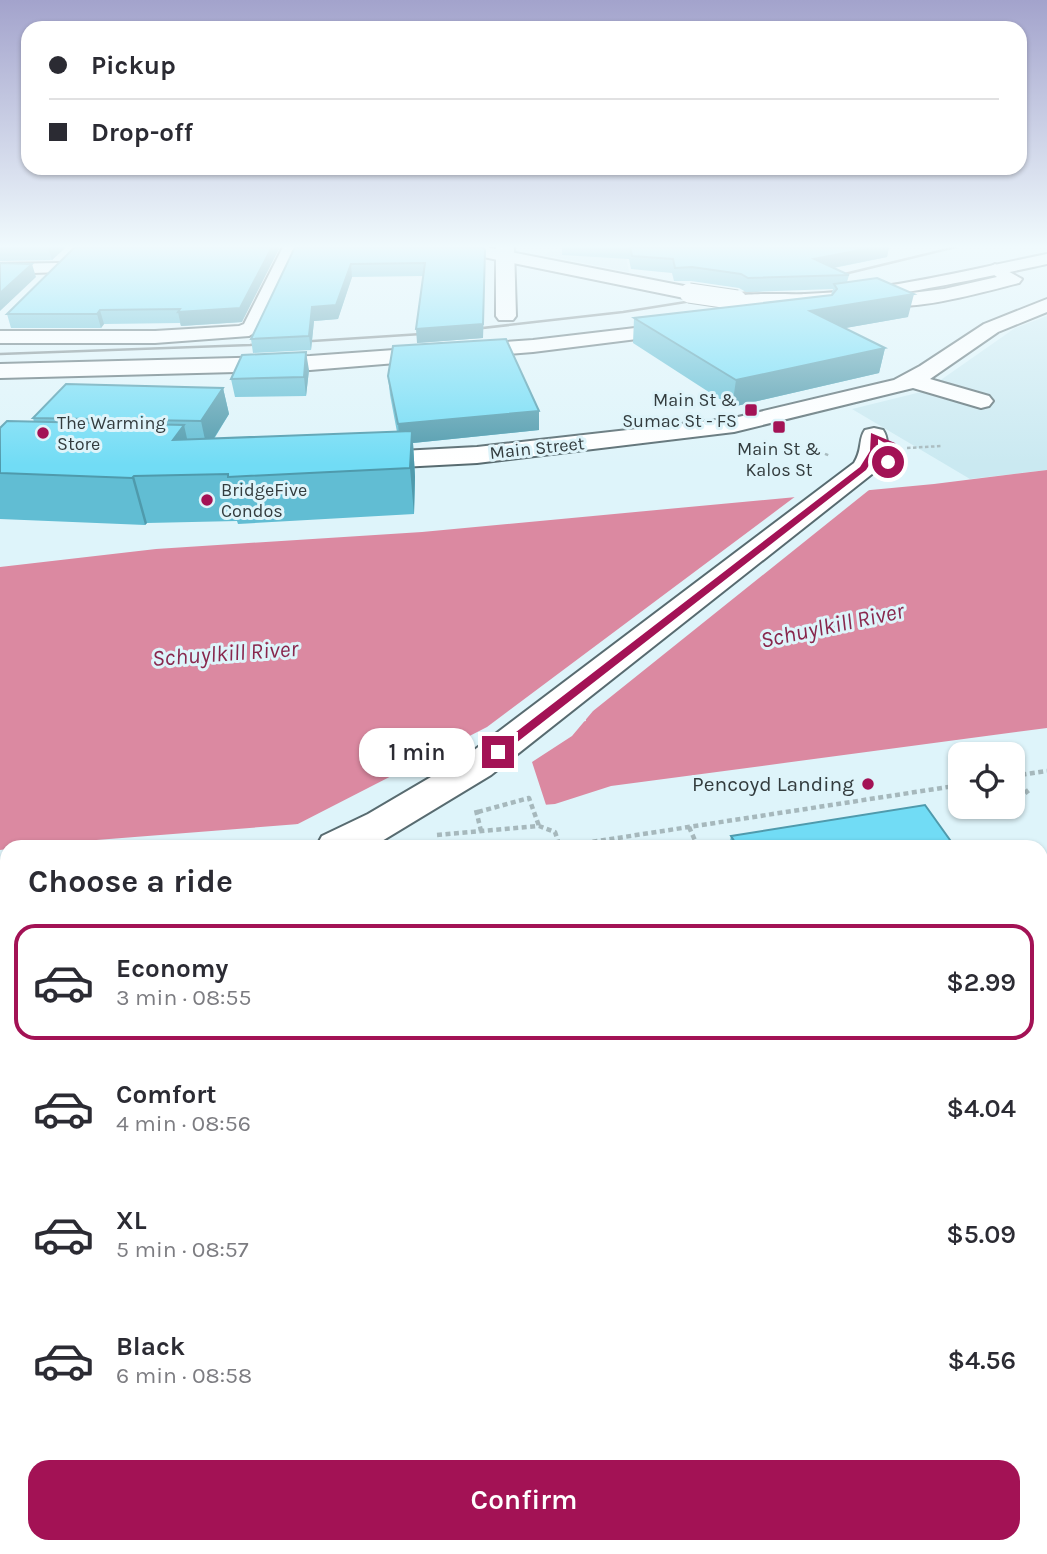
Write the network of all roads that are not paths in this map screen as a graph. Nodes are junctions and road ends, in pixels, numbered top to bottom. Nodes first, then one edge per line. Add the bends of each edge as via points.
1 (256, 320) edge
2 (760, 320) edge
3 (1012, 320) edge
4 (748, 321) edge
5 (707, 325) edge
6 (0, 337) edge
7 (0, 372) edge
8 (912, 380) junction
9 (981, 401) dead end
10 (824, 405) junction
11 (342, 461) edge
12 (351, 840) edge

1 - 6 street via 252,328 230,334
2 - 4 street
3 - 8 street, Main Street
5 - 7 street via 372,359
8 - 9 street
8 - 10 street, Main Street
10 - 11 street, Main Street via 695,431 477,455
10 - 12 street via 891,443 893,456 855,475 478,766

